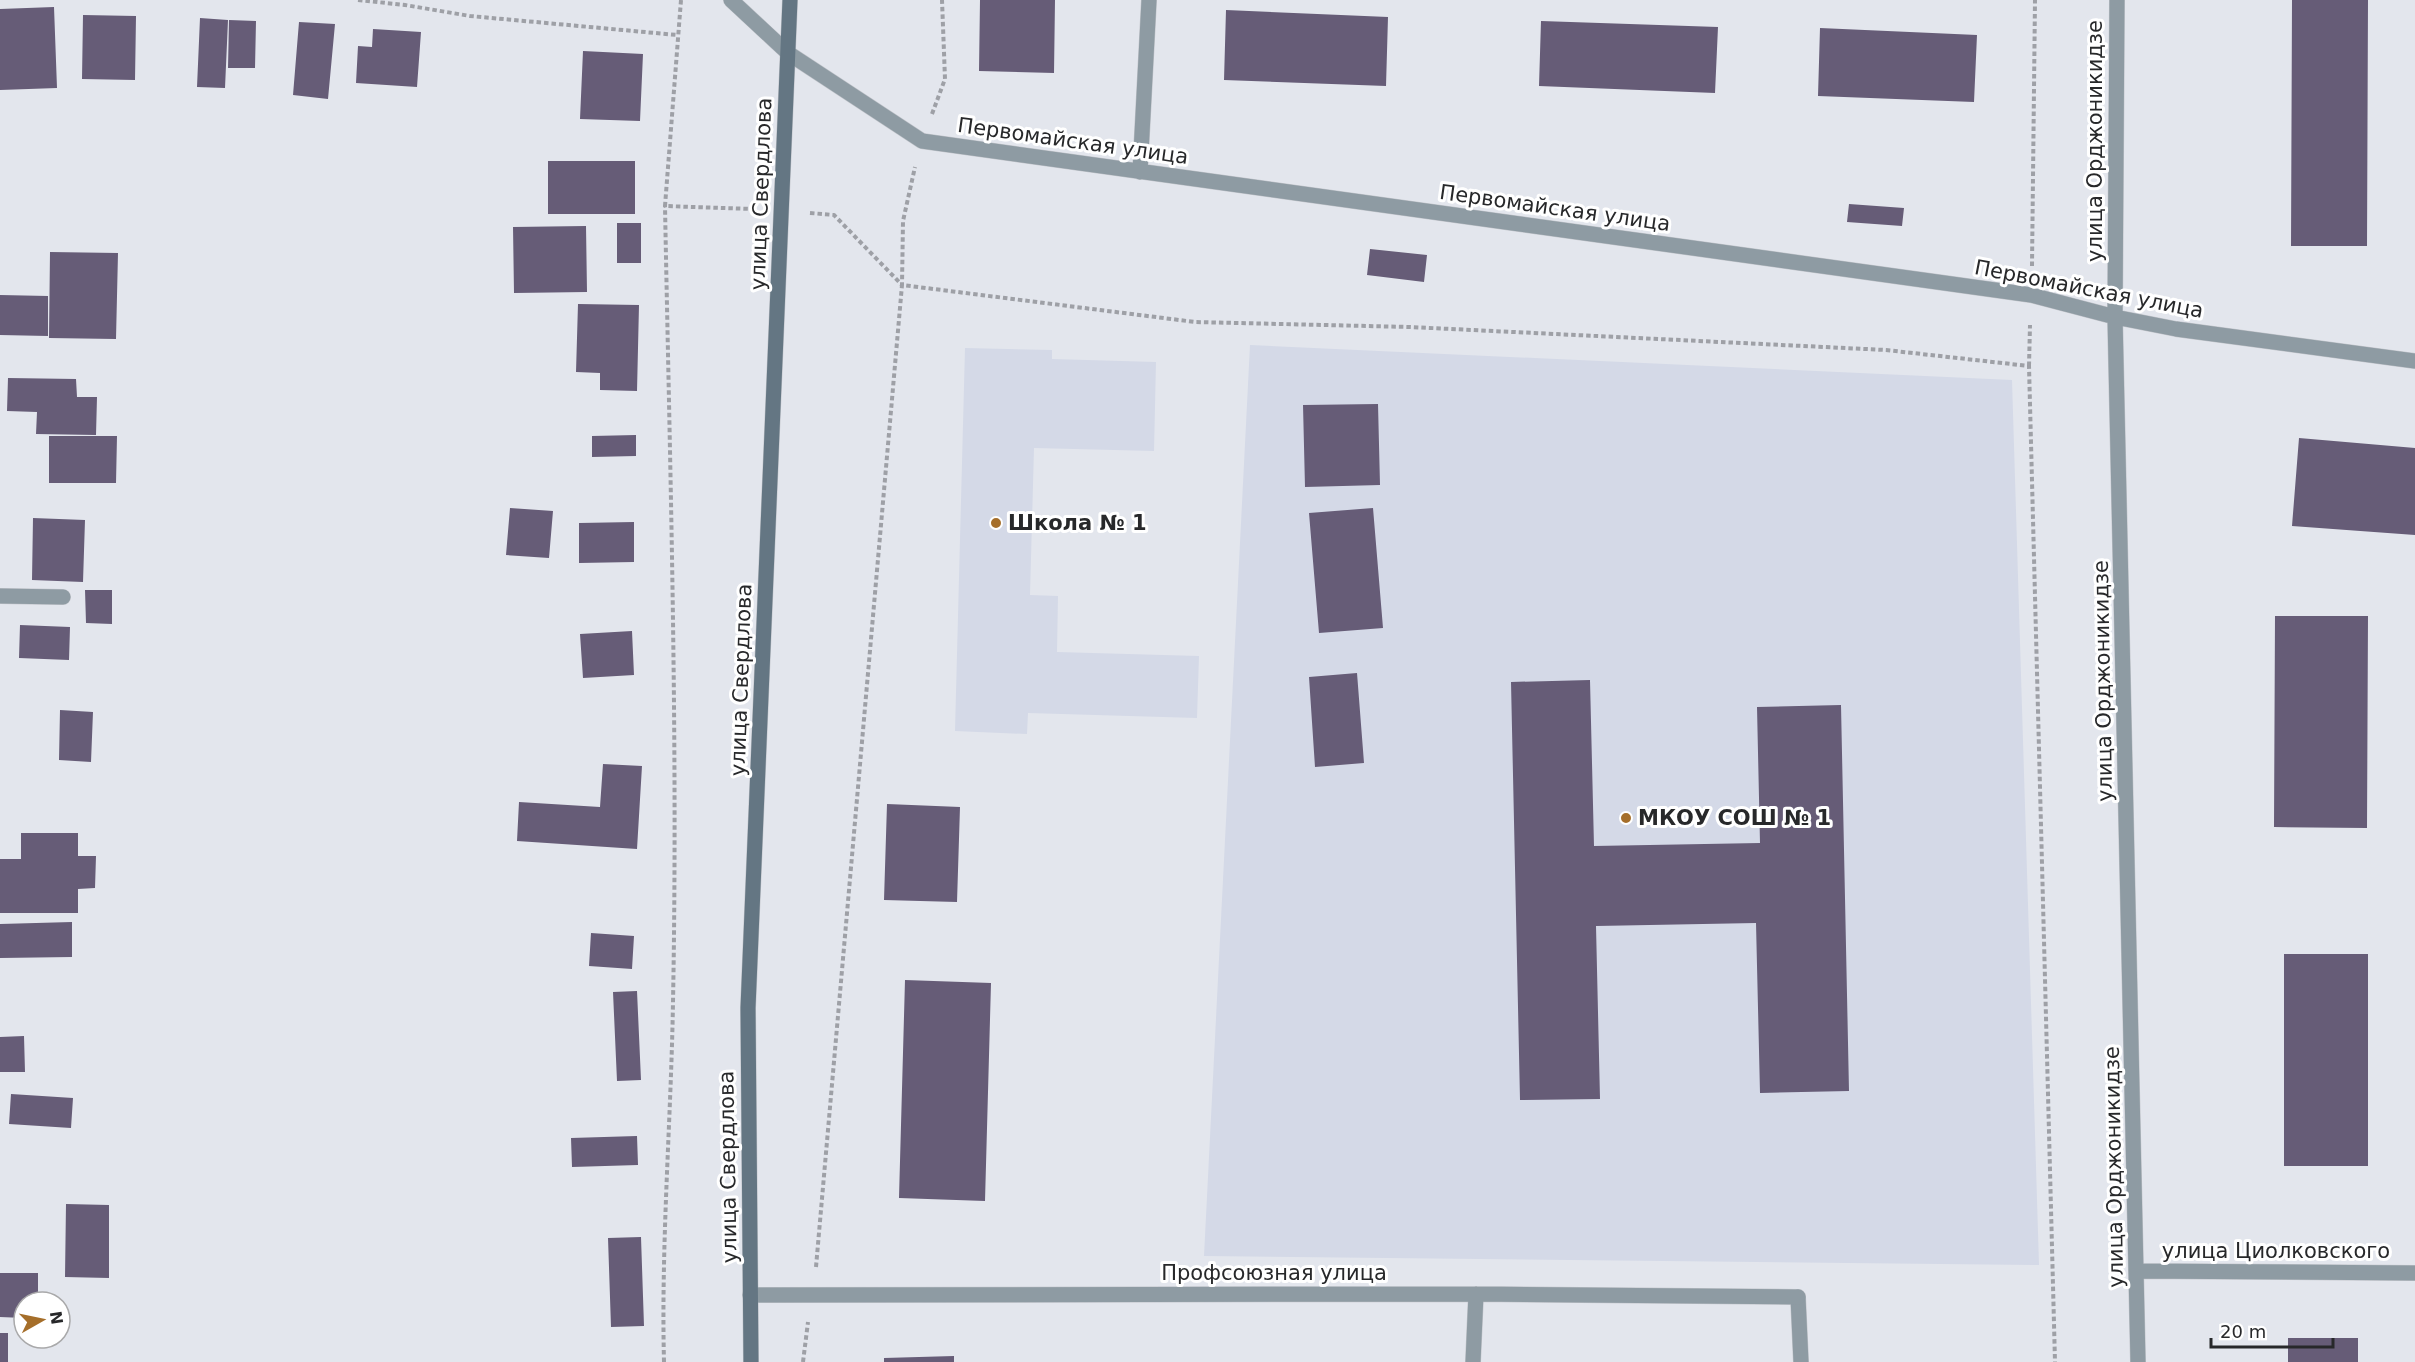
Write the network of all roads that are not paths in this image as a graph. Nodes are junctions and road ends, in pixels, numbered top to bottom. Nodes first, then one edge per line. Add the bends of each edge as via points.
1 (731, 0) edge
2 (790, 0) edge
3 (1149, 0) edge
4 (2117, 0) edge
5 (788, 53) junction
6 (1140, 172) junction
7 (2115, 317) junction
8 (2415, 361) edge
9 (0, 596) edge
10 (63, 597) dead end
11 (2137, 1271) junction
12 (2415, 1273) edge
13 (1476, 1294) junction
14 (750, 1295) junction
15 (751, 1362) edge
16 (1473, 1362) edge
17 (1801, 1362) edge
18 (2138, 1362) edge

1 - 5 street, Первомайская улица
2 - 5 street, улица Свердлова
3 - 6 street
4 - 7 street, улица Орджоникидзе
5 - 6 street, Первомайская улица via 922,141
5 - 14 street, улица Свердлова via 748,1008
6 - 7 street, Первомайская улица via 2031,295
7 - 8 street, Первомайская улица via 2176,329
7 - 11 street, улица Орджоникидзе
9 - 10 street
11 - 12 street, улица Циолковского
11 - 18 street, улица Орджоникидзе
13 - 14 street, Профсоюзная улица
13 - 16 street
13 - 17 street, Профсоюзная улица via 1798,1297
14 - 15 street, улица Свердлова

